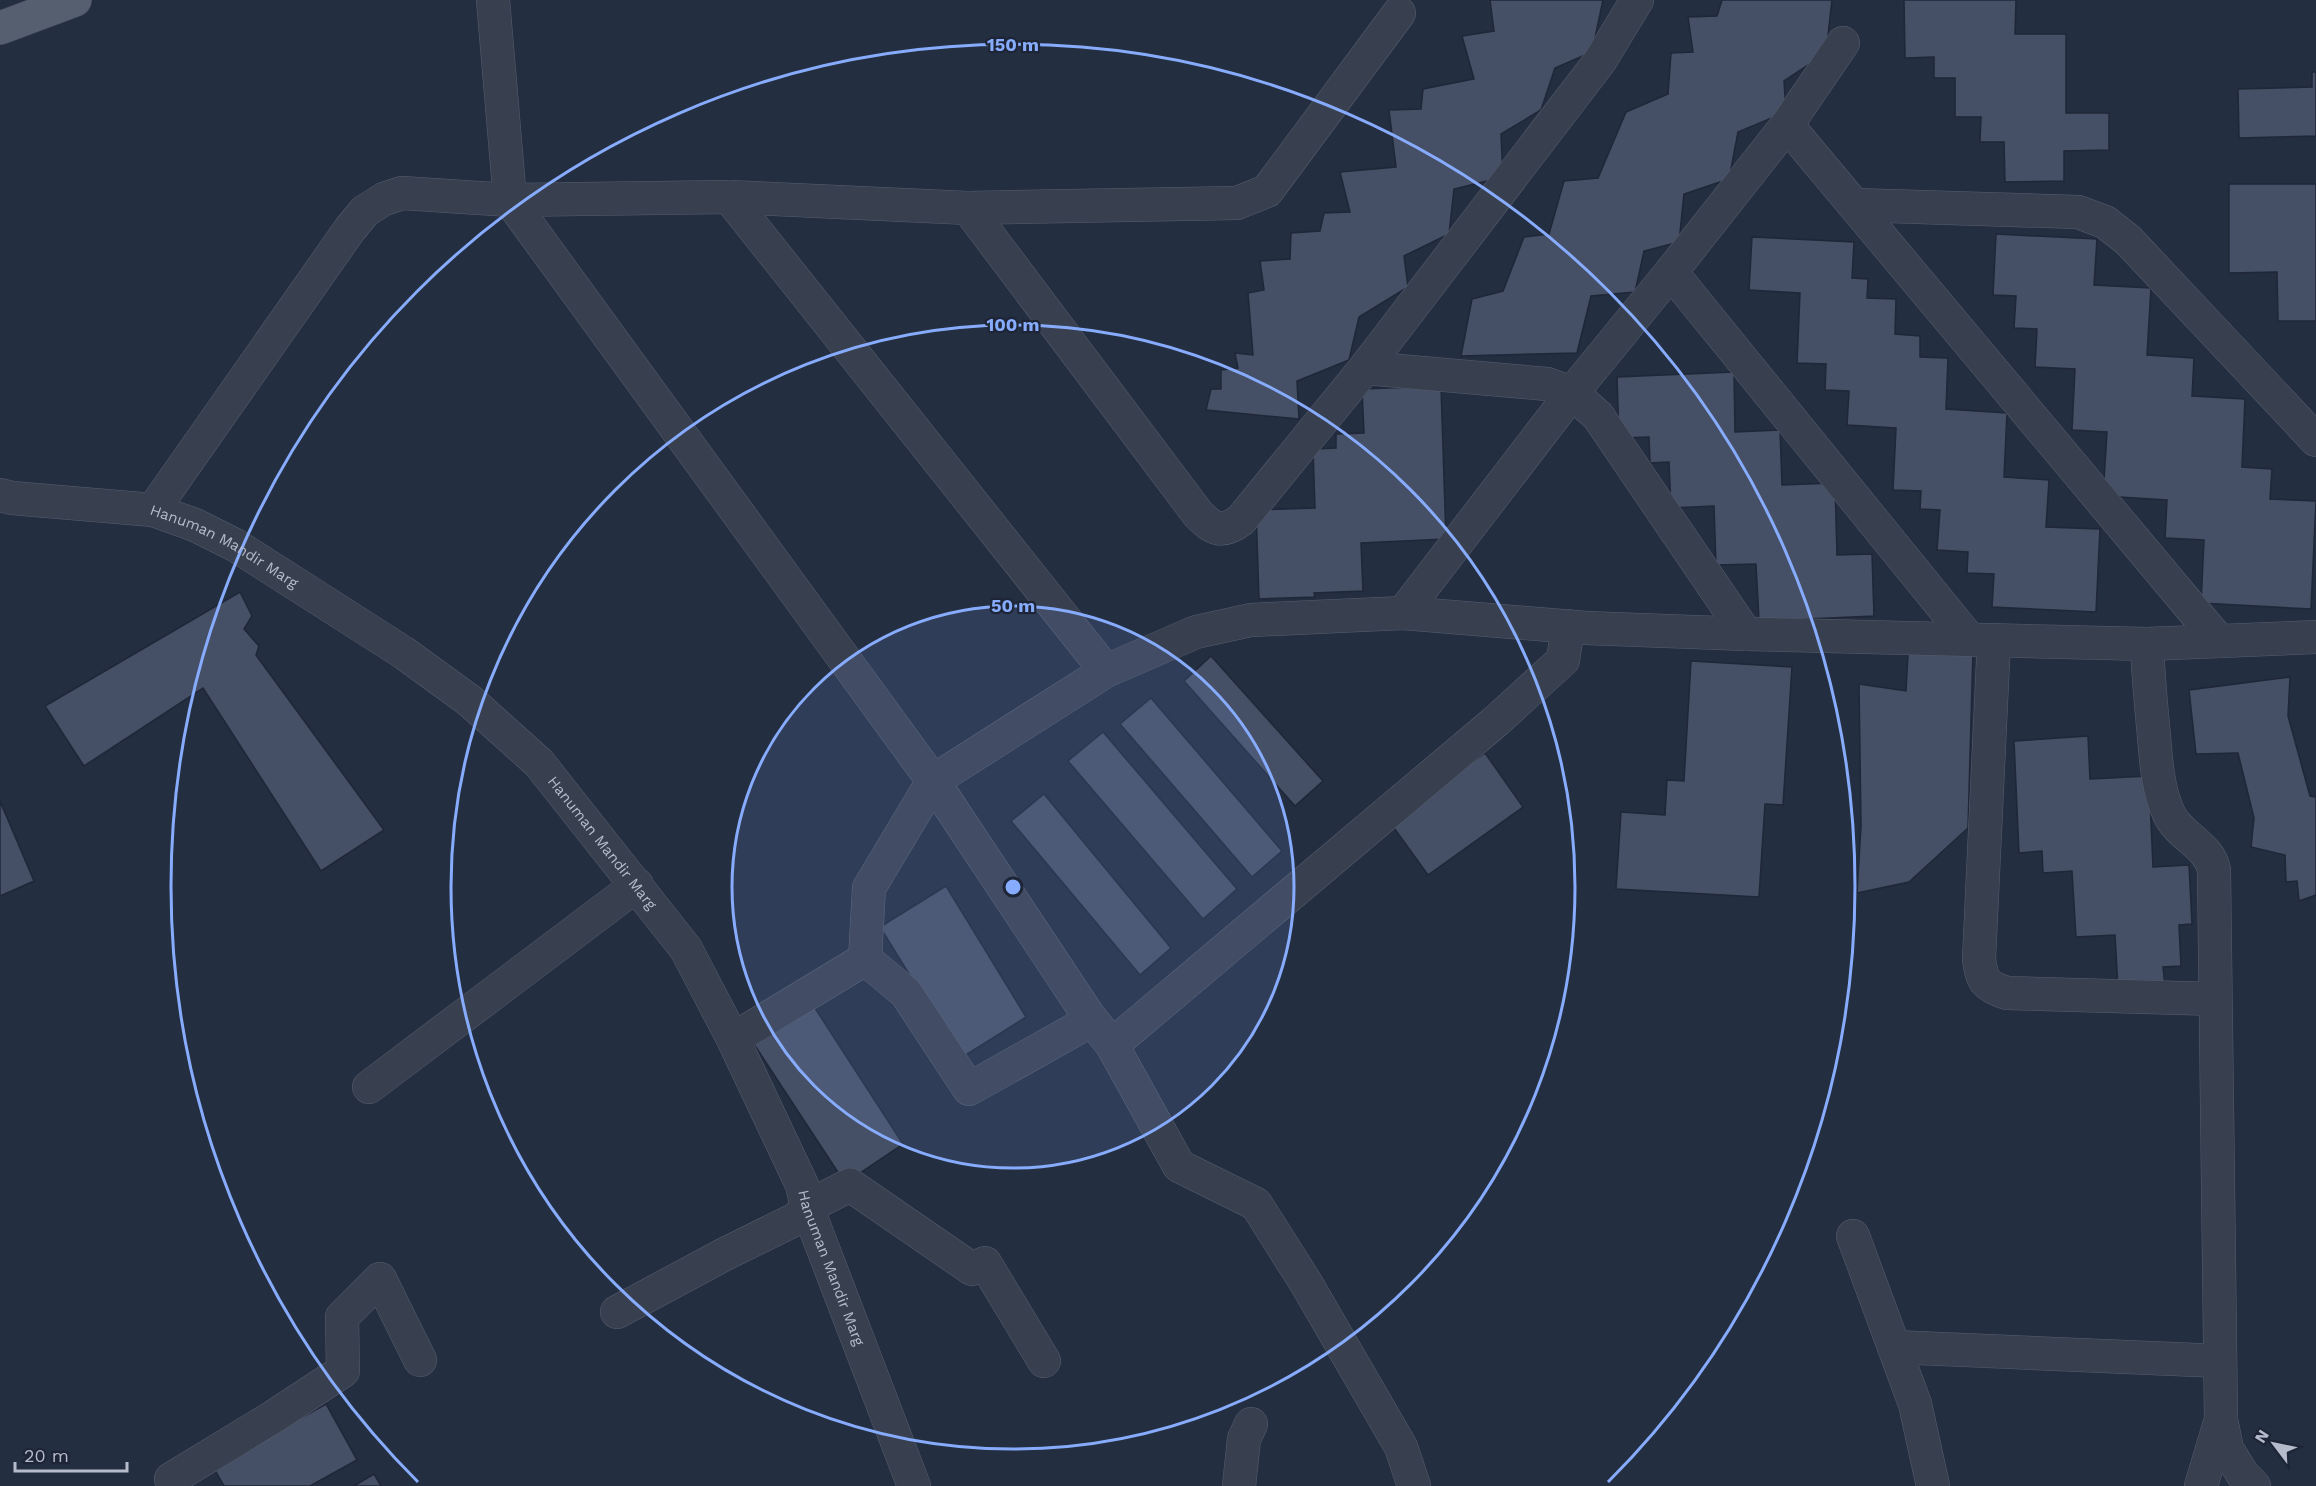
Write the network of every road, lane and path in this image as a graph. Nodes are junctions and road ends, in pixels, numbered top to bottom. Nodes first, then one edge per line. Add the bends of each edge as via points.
1 (493, 0) edge
2 (1638, 0) edge
3 (58, 3) edge
4 (1399, 13) dead end
5 (0, 28) edge
6 (1843, 43) dead end
7 (1787, 125) junction
8 (729, 197) junction
9 (510, 200) junction
10 (1855, 205) junction
11 (968, 208) junction
12 (1671, 272) junction
13 (1365, 368) junction
14 (1572, 393) junction
15 (2316, 440) edge
16 (0, 495) edge
17 (153, 510) junction
18 (1402, 613) junction
19 (1568, 626) junction
20 (1746, 634) junction
21 (2316, 637) edge
22 (1982, 640) junction
23 (2219, 641) junction
24 (2147, 644) junction
25 (1106, 671) junction
26 (933, 781) junction
27 (637, 885) junction
28 (865, 958) junction
29 (2215, 999) junction
30 (1092, 1020) junction
31 (733, 1040) junction
32 (1112, 1045) junction
33 (369, 1087) dead end
34 (807, 1207) junction
35 (1853, 1236) dead end
36 (617, 1312) dead end
37 (1894, 1347) junction
38 (420, 1360) dead end
39 (1044, 1361) dead end
40 (2220, 1361) junction
41 (2221, 1419) junction
42 (1251, 1424) dead end
43 (168, 1484) edge
44 (914, 1486) edge
45 (1239, 1486) edge
46 (1414, 1486) edge
47 (1933, 1486) edge
48 (2201, 1486) edge
49 (2253, 1486) edge

1 - 9 street
2 - 13 street via 1600,61
3 - 5 main road
4 - 11 street via 1267,191 1253,198 1237,203
6 - 7 street
7 - 10 street
7 - 12 street
8 - 9 street
8 - 11 street
8 - 25 street
9 - 17 street via 402,193 365,211
9 - 26 street
10 - 15 street via 2078,212 2105,222 2128,240
10 - 23 street
11 - 13 street via 1198,514 1218,529 1242,520
12 - 14 street
12 - 22 street
13 - 14 street via 1547,384
14 - 18 street
14 - 20 street via 1598,416
16 - 17 street, Hanuman Mandir Marg
17 - 27 street, Hanuman Mandir Marg via 235,545 404,653 470,701 539,763
18 - 19 street
18 - 25 street via 1251,620 1196,632
19 - 20 street
19 - 32 street via 1563,660 1486,730
20 - 22 street
21 - 23 street
22 - 24 street
22 - 29 street via 1981,976 1991,987 2007,993
23 - 24 street
24 - 29 street via 2157,771 2164,804 2179,830 2213,862
25 - 26 street
26 - 28 street via 869,888
26 - 30 street
27 - 31 street, Hanuman Mandir Marg via 686,949
27 - 33 street
28 - 30 street via 906,993 969,1089
28 - 31 street
29 - 40 street
30 - 32 street
31 - 34 street, Hanuman Mandir Marg via 802,1185
32 - 46 street via 1179,1166 1256,1204 1401,1447
34 - 36 street via 795,1219
34 - 39 street via 850,1185 972,1269 985,1263
34 - 44 street, Hanuman Mandir Marg
35 - 37 street
37 - 40 street
37 - 47 street via 1915,1404
38 - 43 street via 380,1279 342,1317 343,1371
40 - 41 street
41 - 48 street
41 - 49 street via 2227,1449
42 - 45 street via 1244,1439

